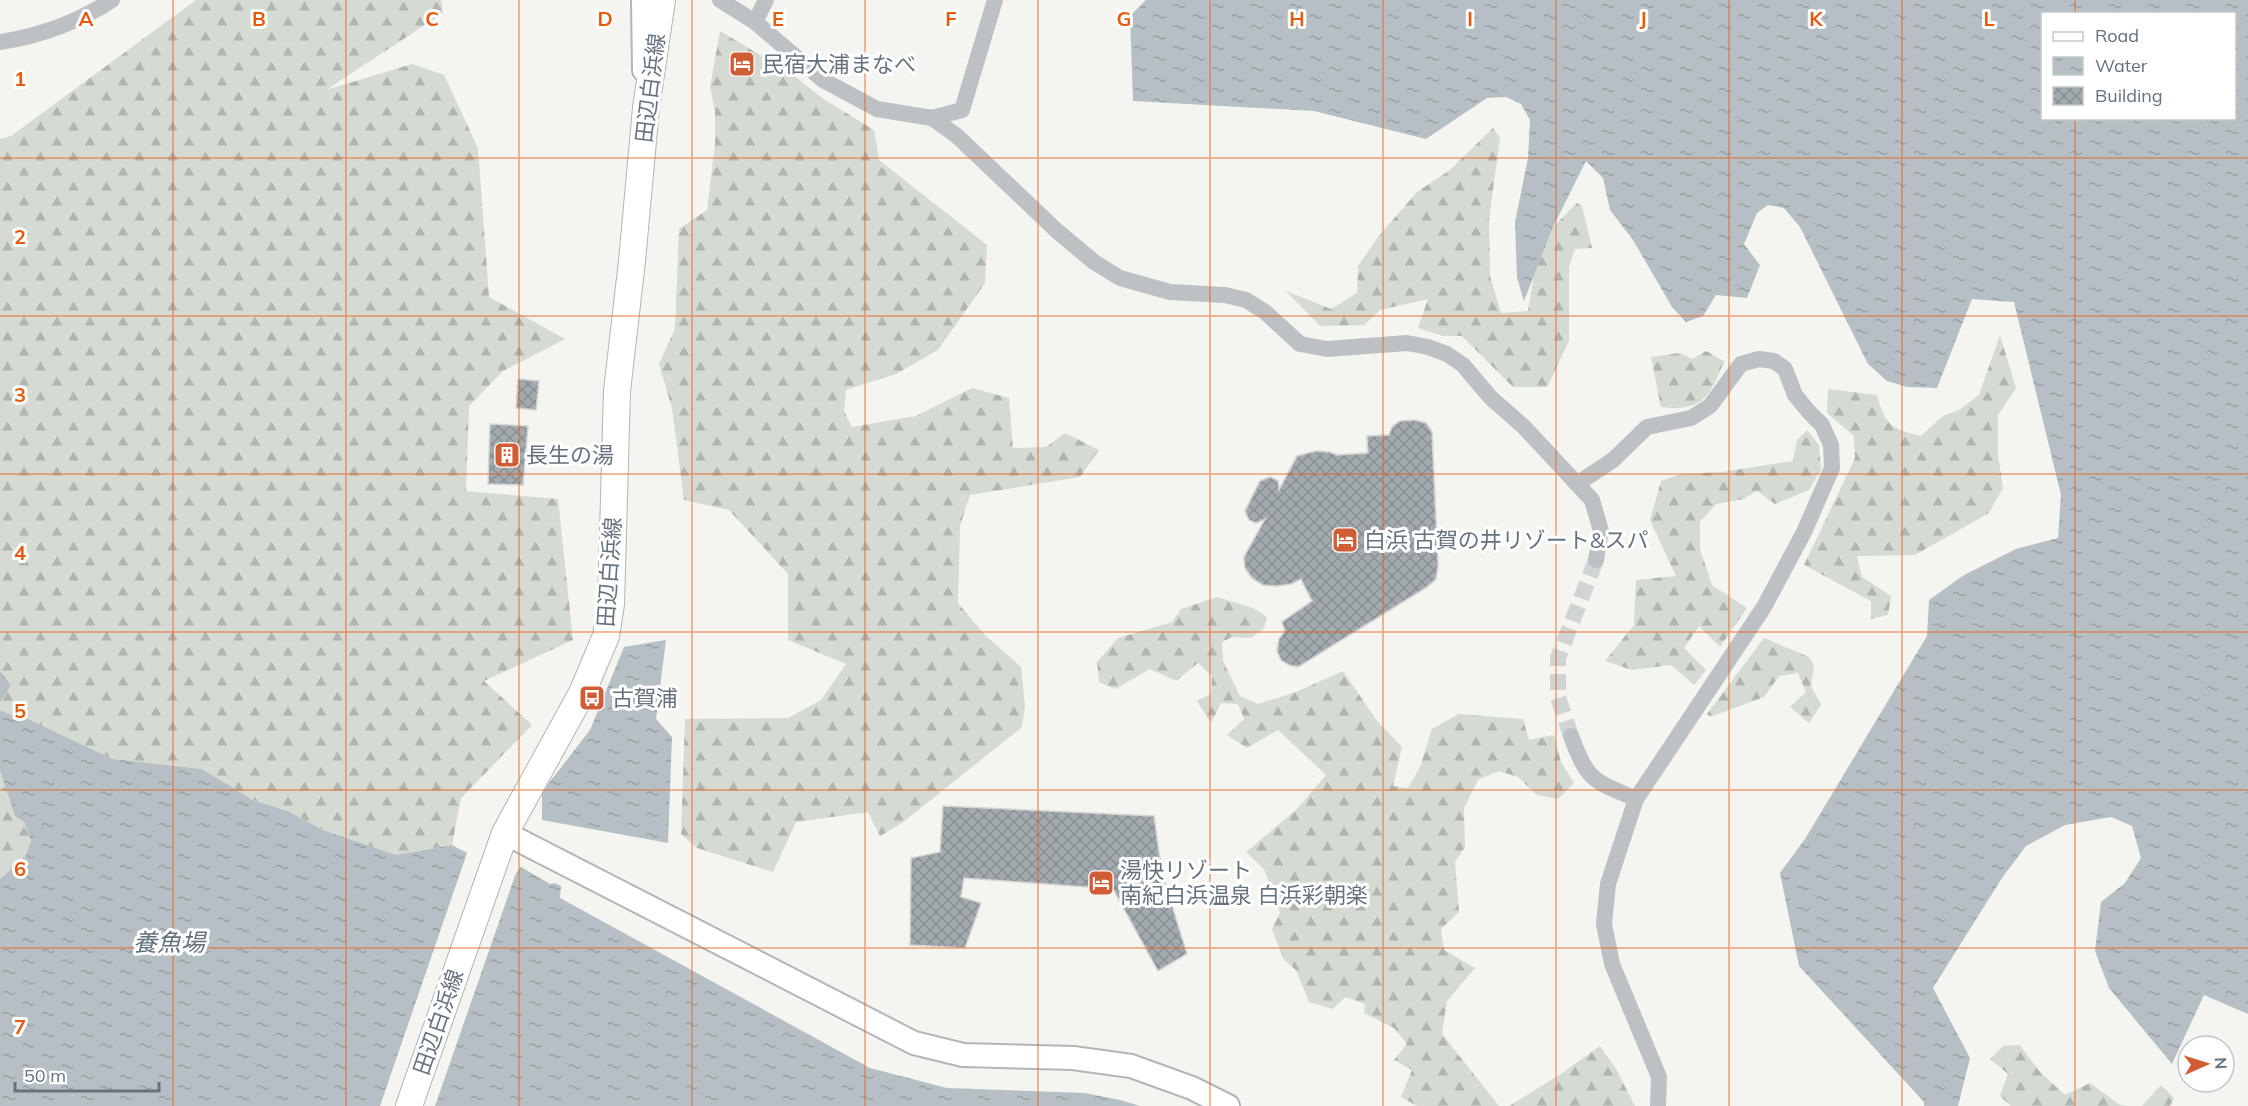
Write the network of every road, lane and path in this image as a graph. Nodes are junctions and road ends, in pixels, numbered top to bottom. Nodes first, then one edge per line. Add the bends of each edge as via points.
1 (112, 0) edge
2 (643, 0) edge
3 (662, 0) edge
4 (720, 0) edge
5 (766, 0) edge
6 (995, 0) edge
7 (755, 22) junction
8 (0, 42) edge
9 (646, 108) junction
10 (932, 118) junction
11 (1577, 484) junction
12 (1596, 560) tunnel mouth
13 (1570, 736) tunnel mouth
14 (1636, 799) junction
15 (505, 833) junction
16 (409, 1106) edge
17 (1228, 1106) edge
18 (1658, 1106) edge

1 - 8 street via 28,38
2 - 9 street
3 - 9 main road, 田辺白浜線
4 - 7 street
5 - 7 street
6 - 10 street via 962,110
7 - 10 street via 823,80 877,109
9 - 15 main road, 田辺白浜線 via 617,391 611,604 606,636 582,693
10 - 11 street via 957,136 1057,231 1120,278 1170,292 1246,300 1300,344 1327,349 1407,343 1447,354 1463,365
11 - 12 street via 1592,500 1601,531
11 - 14 street via 1612,460 1647,427 1691,417 1710,406 1741,364 1760,359 1774,361 1785,369 1796,395 1822,425 1831,445 1832,468 1823,490 1764,607
13 - 14 street via 1581,764 1594,780
14 - 18 street via 1608,884 1604,924 1612,964 1659,1077
15 - 16 main road, 田辺白浜線
15 - 17 street via 914,1043 963,1055 1073,1058 1131,1066

